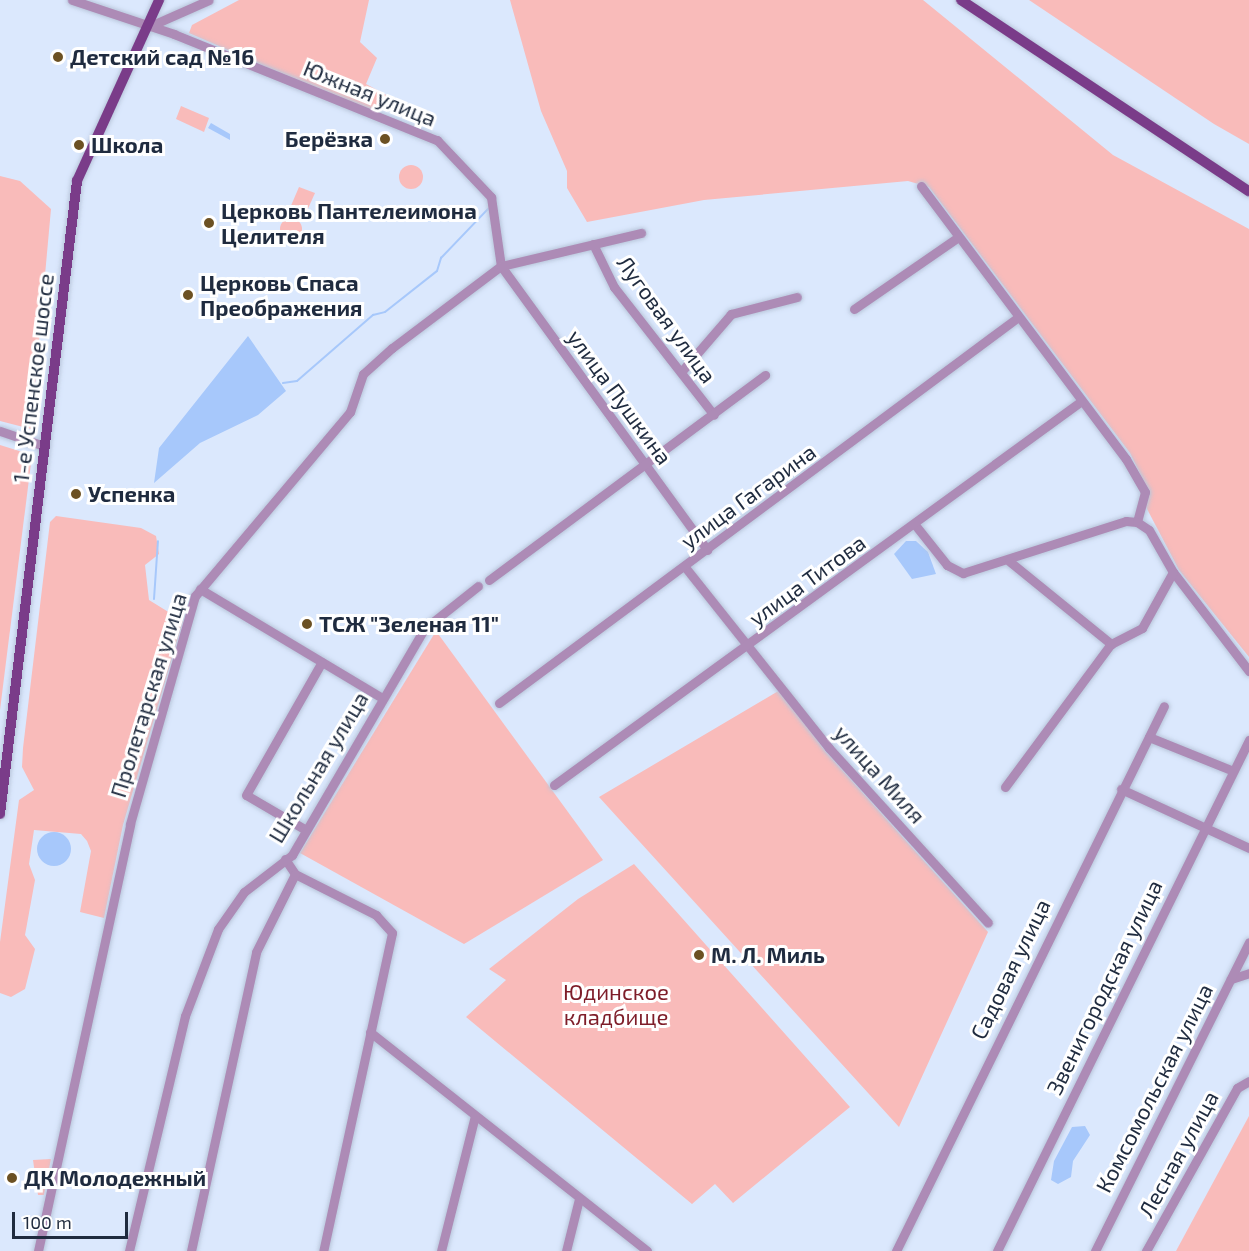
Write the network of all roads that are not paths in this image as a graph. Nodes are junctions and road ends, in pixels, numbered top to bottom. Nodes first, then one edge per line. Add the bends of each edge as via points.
1 (72, 0) edge
2 (159, 0) edge
3 (209, 0) edge
4 (961, 0) edge
5 (150, 26) junction
6 (921, 186) dead end
7 (1249, 190) edge
8 (641, 233) dead end
9 (957, 238) junction
10 (593, 244) junction
11 (501, 266) junction
12 (798, 297) dead end
13 (854, 309) dead end
14 (1017, 318) junction
15 (681, 372) junction
16 (765, 375) dead end
17 (1080, 402) junction
18 (714, 416) junction
19 (0, 431) edge
20 (44, 446) junction
21 (646, 466) junction
22 (1137, 522) junction
23 (916, 526) junction
24 (707, 550) junction
25 (1009, 561) junction
26 (685, 567) junction
27 (1173, 572) junction
28 (489, 580) dead end
29 (478, 586) dead end
30 (200, 589) junction
31 (1111, 644) junction
32 (746, 649) junction
33 (322, 662) junction
34 (1249, 671) edge
35 (382, 698) junction
36 (499, 703) dead end
37 (1164, 706) dead end
38 (1149, 737) junction
39 (1249, 740) edge
40 (1231, 770) junction
41 (554, 785) dead end
42 (1005, 787) dead end
43 (1121, 789) junction
44 (0, 814) edge
45 (1203, 827) junction
46 (306, 830) junction
47 (1249, 848) edge
48 (285, 859) junction
49 (294, 874) junction
50 (988, 923) dead end
51 (1249, 942) edge
52 (1249, 974) edge
53 (1231, 979) junction
54 (370, 1032) junction
55 (1249, 1081) edge
56 (475, 1116) junction
57 (579, 1198) junction
58 (39, 1251) edge
59 (129, 1251) edge
60 (191, 1251) edge
61 (322, 1251) edge
62 (441, 1251) edge
63 (566, 1251) edge
64 (647, 1251) edge
65 (896, 1251) edge
66 (996, 1251) edge
67 (1095, 1251) edge
68 (1146, 1251) edge

1 - 5 street, Южная улица
2 - 5 main road, 1-е Успенское шоссе
3 - 5 street
4 - 7 main road
5 - 11 street, Южная улица via 437,140 491,197
5 - 20 main road, 1-е Успенское шоссе via 76,182
6 - 9 street
8 - 10 street
9 - 13 street
9 - 14 street
10 - 11 street
10 - 15 street, Луговая улица via 614,286
11 - 21 street, улица Пушкина
11 - 30 street, Пролетарская улица via 368,369 350,412
12 - 15 street via 730,314
14 - 17 street
14 - 24 street, улица Гагарина
15 - 18 street, Луговая улица
16 - 18 street
17 - 22 street via 1126,459 1145,492
17 - 23 street, улица Титова
18 - 21 street
19 - 20 street
20 - 44 main road, 1-е Успенское шоссе
21 - 24 street, улица Пушкина
21 - 28 street
22 - 25 street via 1126,521
22 - 27 street via 1149,530
23 - 25 street via 955,572
23 - 32 street, улица Титова
24 - 26 street, улица Гагарина
25 - 31 street
26 - 32 street
26 - 36 street, улица Гагарина
27 - 31 street via 1142,628
27 - 34 street
29 - 35 street, Школьная улица via 424,629
30 - 33 street
30 - 58 street, Пролетарская улица via 130,824
31 - 42 street
32 - 41 street, улица Титова
32 - 50 street, улица Миля via 773,674 829,748
33 - 35 street
33 - 46 street via 246,795
35 - 46 street, Школьная улица
37 - 38 street, Садовая улица
38 - 40 street
38 - 43 street, Садовая улица
39 - 40 street, Звенигородская улица
40 - 45 street, Звенигородская улица
43 - 45 street
43 - 65 street, Садовая улица
45 - 47 street
45 - 66 street, Звенигородская улица
46 - 48 street, Школьная улица
48 - 49 street
48 - 59 street, Школьная улица via 244,892 207,953 160,1107
49 - 54 street via 391,928
49 - 60 street via 256,952
51 - 53 street, Комсомольская улица
52 - 53 street
53 - 67 street, Комсомольская улица
54 - 56 street
54 - 61 street
55 - 68 street, Лесная улица via 1237,1088
56 - 57 street
56 - 62 street
57 - 63 street
57 - 64 street

